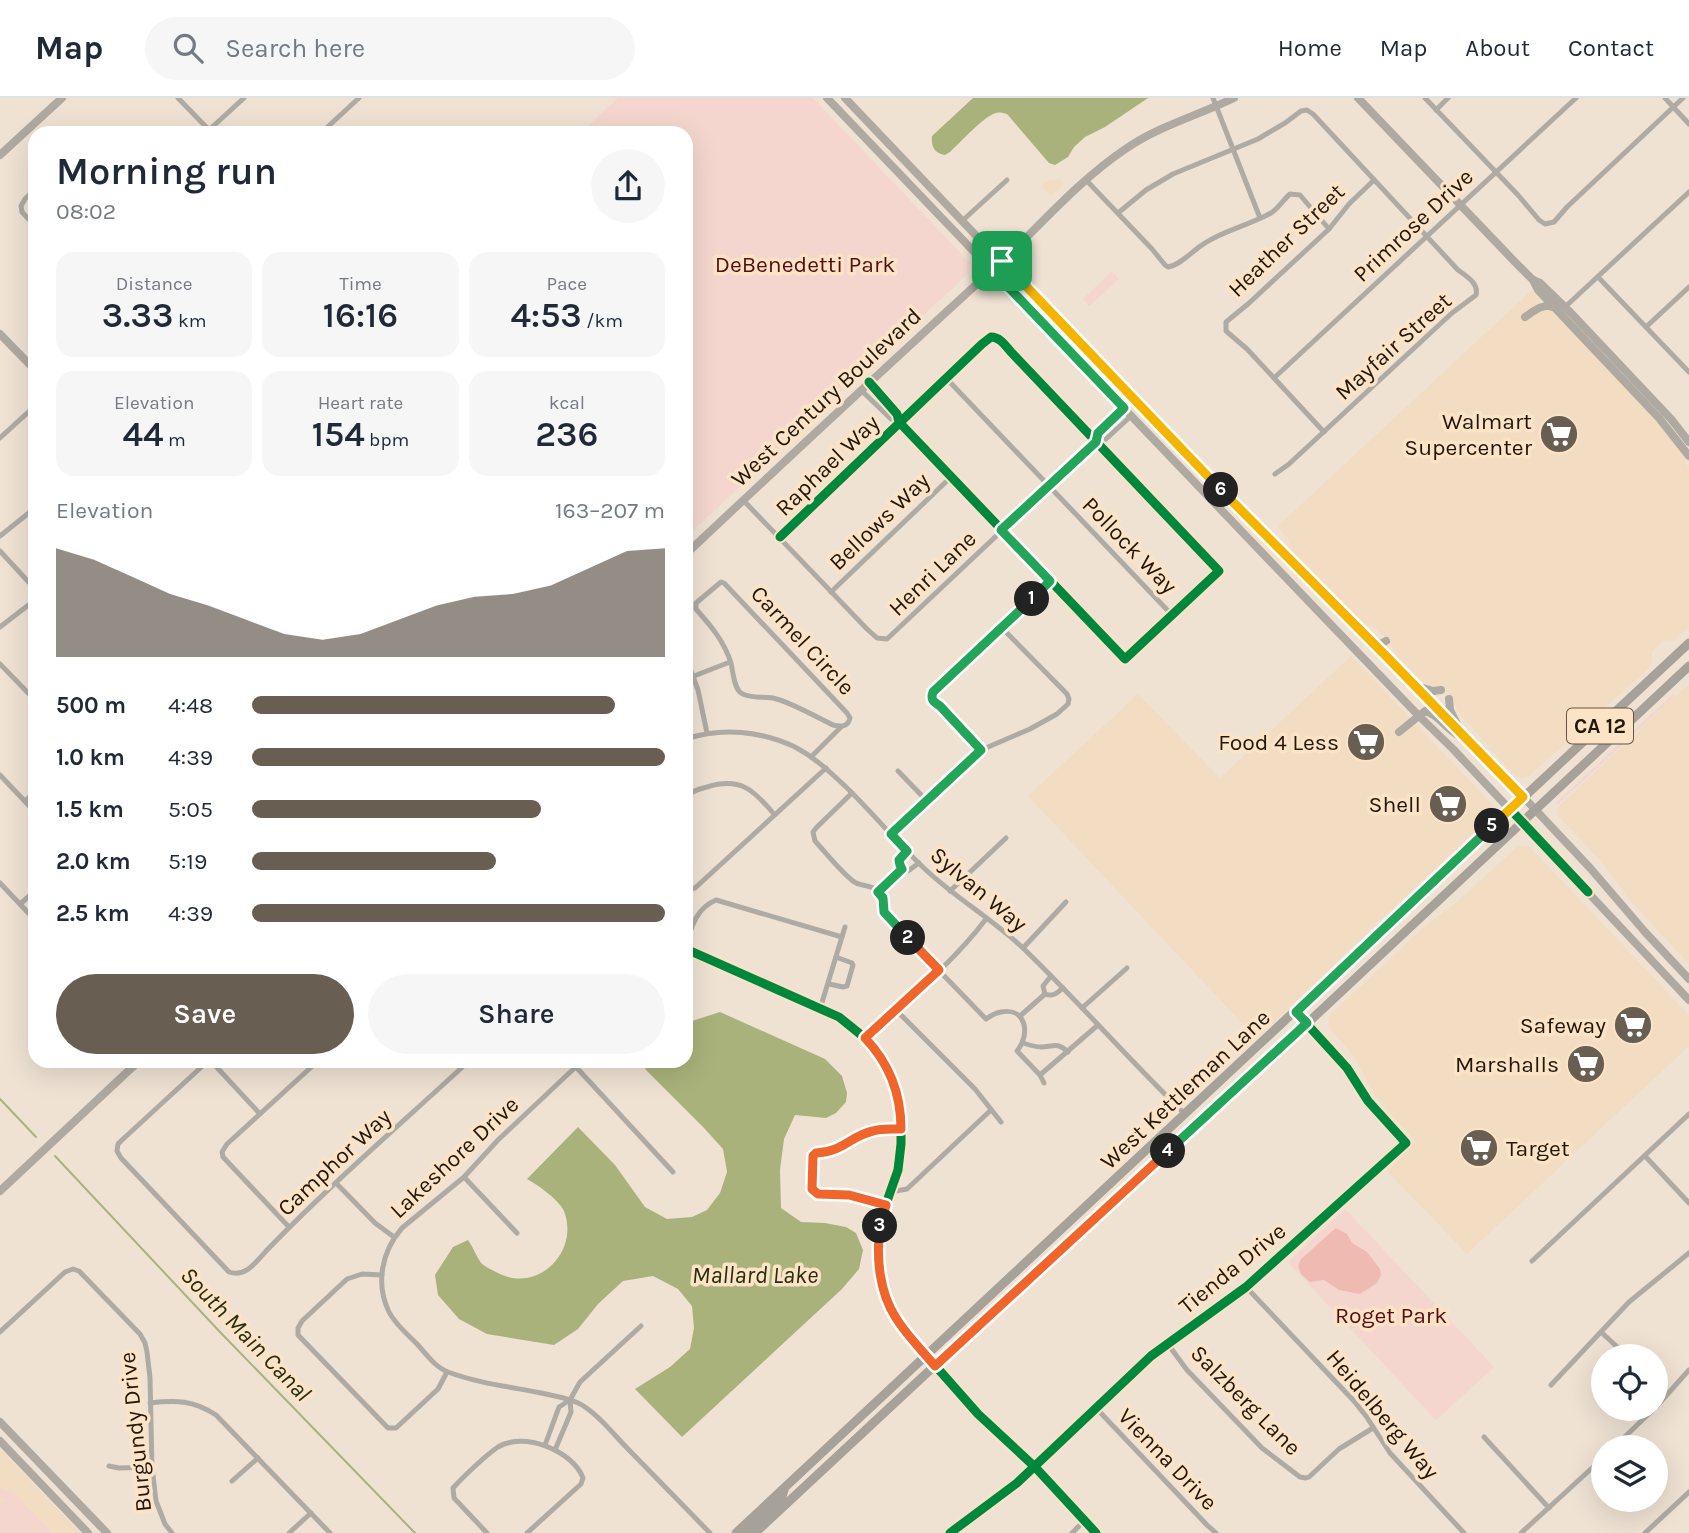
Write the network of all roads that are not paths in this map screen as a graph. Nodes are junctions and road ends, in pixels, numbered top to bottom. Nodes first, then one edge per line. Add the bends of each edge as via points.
1 (62, 98) edge
2 (178, 98) edge
3 (244, 98) edge
4 (359, 98) edge
5 (827, 98) edge
6 (845, 98) edge
7 (1234, 98) edge
8 (1358, 98) edge
9 (1425, 98) edge
10 (1448, 98) edge
11 (1576, 98) edge
12 (1665, 98) edge
13 (1684, 98) edge
14 (1215, 102) edge
15 (1674, 107) junction
16 (1436, 110) junction
17 (1689, 124) edge
18 (32, 126) edge
19 (205, 126) edge
20 (217, 126) edge
21 (329, 126) edge
22 (28, 129) edge
23 (1234, 149) junction
24 (0, 155) edge
25 (1496, 173) junction
26 (1007, 180) dead end
27 (1086, 180) junction
28 (1374, 180) junction
29 (1689, 192) edge
30 (28, 196) edge
31 (1461, 205) junction
32 (1118, 213) junction
33 (28, 218) edge
34 (1260, 218) junction
35 (962, 221) junction
36 (1329, 229) junction
37 (1427, 236) junction
38 (1002, 261) junction
39 (992, 270) junction
40 (1598, 277) junction
41 (1533, 280) junction
42 (1689, 287) edge
43 (1538, 290) junction
44 (1561, 309) junction
45 (1646, 327) junction
46 (1, 336) edge
47 (28, 363) edge
48 (1689, 372) edge
49 (946, 378) junction
50 (1274, 378) junction
51 (869, 382) junction
52 (861, 390) junction
53 (1124, 408) junction
54 (28, 412) edge
55 (1131, 416) junction
56 (899, 422) junction
57 (1324, 432) junction
58 (0, 438) edge
59 (1096, 442) junction
60 (1689, 442) edge
61 (1689, 456) edge
62 (1275, 474) dead end
63 (951, 477) junction
64 (1049, 486) junction
65 (743, 500) junction
66 (28, 514) edge
67 (1001, 530) junction
68 (0, 536) edge
69 (780, 537) junction
70 (693, 547) edge
71 (0, 551) edge
72 (28, 581) edge
73 (1050, 581) junction
74 (831, 592) junction
75 (28, 605) edge
76 (1172, 615) junction
77 (0, 627) edge
78 (1003, 628) junction
79 (1384, 639) dead end
80 (1689, 643) edge
81 (1376, 646) junction
82 (730, 662) junction
83 (0, 664) edge
84 (1689, 666) edge
85 (694, 676) joint
86 (1409, 679) junction
87 (1441, 690) dead end
88 (28, 693) edge
89 (1449, 699) dead end
90 (1418, 715) junction
91 (841, 727) junction
92 (1399, 732) dead end
93 (707, 733) junction
94 (693, 737) edge
95 (1466, 738) junction
96 (981, 750) junction
97 (812, 756) junction
98 (826, 768) junction
99 (898, 771) dead end
100 (0, 775) edge
101 (693, 792) edge
102 (852, 793) junction
103 (1523, 797) junction
104 (28, 798) edge
105 (25, 801) junction
106 (927, 801) junction
107 (28, 804) edge
108 (1510, 809) junction
109 (1535, 810) junction
110 (774, 814) junction
111 (1522, 822) junction
112 (891, 834) junction
113 (1006, 838) dead end
114 (907, 851) junction
115 (919, 863) junction
116 (902, 869) junction
117 (0, 883) edge
118 (693, 888) edge
119 (950, 891) junction
120 (878, 892) junction
121 (28, 897) edge
122 (1066, 902) dead end
123 (20, 904) junction
124 (28, 913) edge
125 (986, 919) junction
126 (693, 921) edge
127 (845, 927) dead end
128 (842, 937) junction
129 (1023, 948) junction
130 (693, 949) edge
131 (836, 957) junction
132 (1127, 968) dead end
133 (939, 970) junction
134 (1051, 976) junction
135 (1689, 979) edge
136 (829, 984) junction
137 (1063, 988) junction
138 (1045, 994) junction
139 (1689, 1000) edge
140 (1082, 1008) junction
141 (820, 1009) junction
142 (896, 1010) junction
143 (1296, 1012) junction
144 (1020, 1016) junction
145 (1307, 1023) junction
146 (1098, 1025) junction
147 (865, 1038) junction
148 (1023, 1043) junction
149 (1068, 1052) junction
150 (131, 1068) edge
151 (201, 1068) edge
152 (217, 1068) edge
153 (310, 1068) edge
154 (461, 1068) edge
155 (575, 1068) edge
156 (577, 1068) edge
157 (1040, 1075) junction
158 (1044, 1083) dead end
159 (991, 1110) junction
160 (260, 1114) junction
161 (1185, 1114) junction
162 (1689, 1114) edge
163 (1001, 1122) dead end
164 (901, 1129) junction
165 (1644, 1156) junction
166 (673, 1172) dead end
167 (464, 1177) junction
168 (336, 1183) junction
169 (0, 1191) edge
170 (890, 1192) junction
171 (1689, 1203) edge
172 (886, 1205) junction
173 (289, 1227) junction
174 (517, 1233) dead end
175 (394, 1237) junction
176 (1689, 1252) edge
177 (1532, 1261) dead end
178 (382, 1275) junction
179 (1246, 1287) junction
180 (641, 1326) dead end
181 (0, 1332) edge
182 (1601, 1332) junction
183 (1167, 1343) junction
184 (1614, 1344) edge
185 (927, 1356) junction
186 (935, 1366) junction
187 (1689, 1370) edge
188 (447, 1372) junction
189 (1551, 1385) dead end
190 (1668, 1393) edge
191 (570, 1400) junction
192 (150, 1403) junction
193 (1096, 1408) junction
194 (1641, 1421) edge
195 (0, 1422) edge
196 (1373, 1429) junction
197 (1627, 1435) edge
198 (1483, 1437) dead end
199 (0, 1441) edge
200 (545, 1445) junction
201 (555, 1450) junction
202 (258, 1458) junction
203 (109, 1466) dead end
204 (152, 1467) junction
205 (1035, 1467) junction
206 (1591, 1469) edge
207 (232, 1481) dead end
208 (784, 1489) junction
209 (1689, 1492) edge
210 (1549, 1508) junction
211 (311, 1513) junction
212 (1084, 1521) junction
213 (88, 1533) edge
214 (107, 1533) edge
215 (172, 1533) edge
216 (289, 1533) edge
217 (330, 1533) edge
218 (487, 1533) edge
219 (527, 1533) edge
220 (710, 1533) edge
221 (736, 1533) edge
222 (746, 1533) edge
223 (755, 1533) edge
224 (950, 1533) edge
225 (1072, 1533) edge
226 (1096, 1533) edge
227 (1216, 1533) edge
228 (1464, 1533) edge
229 (1521, 1533) edge
230 (1645, 1533) edge

1 - 18 main road
2 - 19 street
3 - 20 street
4 - 21 street
5 - 39 main road
6 - 35 main road
7 - 14 main road, West Century Boulevard
8 - 31 main road
9 - 16 street
10 - 16 street
11 - 25 street, Primrose Drive
12 - 15 street
13 - 15 street
14 - 23 street
14 - 27 main road, West Century Boulevard via 1141,139
15 - 17 street
15 - 25 street via 1554,222 1539,220
16 - 25 street
22 - 24 main road
23 - 28 street via 1307,110
23 - 32 street via 1173,174
23 - 34 street
25 - 31 street, Primrose Drive
26 - 35 street
27 - 32 street
27 - 38 main road, West Century Boulevard
28 - 36 street, Heather Street
28 - 37 street
29 - 40 street
30 - 33 street via 21,206
31 - 37 street, Primrose Drive
31 - 41 main road
32 - 34 street via 1168,267 1222,233
34 - 36 street via 1295,194
35 - 38 main road
36 - 50 street, Heather Street via 1226,322 1226,331
37 - 50 street, Primrose Drive
37 - 57 street, Mayfair Street via 1475,284 1476,295
38 - 39 main road, West Century Boulevard
38 - 81 main road
39 - 51 main road, West Century Boulevard
39 - 53 main road
40 - 44 street
40 - 45 street
41 - 43 main road
41 - 44 main road
42 - 45 street
43 - 44 main road
43 - 44 main road via 1540,302 1525,317 1546,306
44 - 60 main road
44 - 61 main road
45 - 48 street
46 - 47 main road
49 - 56 street, Raphael Way
49 - 59 street, Raphael Way via 991,337 1000,339
49 - 64 street, Pollock Way
50 - 57 street
51 - 52 main road, West Century Boulevard
51 - 56 street
52 - 56 street
52 - 65 main road, West Century Boulevard
53 - 55 main road
53 - 59 street, Henri Lane via 1098,433
54 - 58 street
55 - 59 street, Henri Lane via 1106,439
55 - 90 main road
56 - 63 street
56 - 69 street, Raphael Way
57 - 62 street, Mayfair Street
59 - 64 street, Henri Lane
59 - 76 street via 1219,571
63 - 67 street
63 - 74 street, Bellows Way
64 - 67 street, Henri Lane
64 - 76 street, Pollock Way
65 - 69 street
65 - 70 main road, West Century Boulevard
66 - 68 street
67 - 73 street
67 - 74 street, Henri Lane via 887,639 877,638
69 - 74 street
71 - 72 street
73 - 76 street via 1125,659
73 - 78 street
75 - 77 street
78 - 96 street via 931,697
78 - 96 street via 1069,699 1047,720
79 - 81 main road
80 - 103 main road, West Kettleman Lane / CA 12
81 - 86 main road
82 - 85 street
82 - 91 street, Carmel Circle via 741,693 775,698
82 - 91 street, Carmel Circle via 716,632 696,609 696,603 721,582 849,715 850,720
83 - 88 street
84 - 109 main road, West Kettleman Lane / CA 12
85 - 93 street
86 - 87 main road via 1419,687
86 - 95 main road
89 - 95 main road via 1454,720
90 - 92 main road
90 - 95 main road via 1430,712
90 - 108 main road
91 - 97 street
93 - 94 street, Sylvan Way
93 - 97 street, Sylvan Way via 751,733
95 - 103 main road
96 - 106 street
97 - 98 street, Sylvan Way
98 - 102 street, Sylvan Way
98 - 110 street
99 - 106 street
100 - 105 street
101 - 110 street via 732,783 755,793
102 - 112 street, Sylvan Way
102 - 120 street via 813,836 853,881
103 - 108 main road, West Kettleman Lane / CA 12
103 - 109 main road
104 - 105 street
105 - 107 street
106 - 112 street
108 - 111 main road
108 - 143 main road, West Kettleman Lane / CA 12
109 - 111 main road, West Kettleman Lane / CA 12
109 - 135 main road
110 - 118 street
111 - 139 main road
111 - 145 main road, West Kettleman Lane / CA 12
112 - 114 street, Sylvan Way
113 - 119 street
114 - 115 street, Sylvan Way
114 - 116 street via 899,860
115 - 116 street via 908,872
115 - 119 street, Sylvan Way
116 - 120 street
117 - 123 street
119 - 125 street, Sylvan Way
120 - 133 street via 887,917
121 - 123 street
122 - 129 street
123 - 124 street
125 - 129 street, Sylvan Way
125 - 133 street
126 - 128 street via 716,900
127 - 128 street
128 - 131 street
129 - 134 street, Sylvan Way
130 - 141 main road
131 - 136 street
131 - 136 street via 853,965 847,986
132 - 140 street
133 - 142 street
133 - 144 street via 986,1019 1002,1011
134 - 137 street, Sylvan Way
134 - 138 street via 1043,986
136 - 141 street
137 - 138 street via 1054,995
137 - 140 street, Sylvan Way
138 - 144 street
140 - 146 street, Sylvan Way
141 - 147 main road via 839,1017
142 - 147 street
142 - 159 street
143 - 145 street, Tienda Drive
143 - 161 main road, West Kettleman Lane / CA 12
144 - 148 street via 1025,1029
145 - 179 street, Tienda Drive via 1406,1143
145 - 186 main road, West Kettleman Lane / CA 12
146 - 149 street
146 - 161 street, Sylvan Way
147 - 164 main road via 891,1075
148 - 149 street via 1056,1044
148 - 157 street via 1017,1051
149 - 157 street
150 - 169 main road
151 - 173 street, Camphor Way via 122,1140 117,1149 121,1158 229,1272 246,1272
152 - 160 street
153 - 160 street
154 - 168 street, Camphor Way
155 - 167 street, Lakeshore Drive
156 - 166 street
157 - 158 street
159 - 163 street
159 - 170 street via 907,1189
160 - 173 street via 223,1148 223,1157
161 - 185 main road, West Kettleman Lane / CA 12
162 - 165 street
164 - 170 main road via 898,1170
164 - 172 street via 872,1131 813,1156 815,1192
165 - 171 street
165 - 177 street
167 - 174 street
167 - 175 street, Lakeshore Drive
168 - 173 street, Camphor Way
168 - 175 street
170 - 172 main road
172 - 185 main road via 878,1249 883,1288 897,1320
175 - 178 street, Lakeshore Drive
176 - 182 street
178 - 188 street, Lakeshore Drive via 390,1313
178 - 188 street via 347,1279 302,1321 298,1335 388,1428 396,1428 438,1389
179 - 183 street, Tienda Drive
179 - 196 street, Heidelberg Way via 1353,1400
180 - 191 street via 580,1382
181 - 192 street, Burgundy Drive via 65,1272 79,1271 140,1334 147,1352
182 - 184 street
182 - 189 street
183 - 193 street, Tienda Drive
183 - 196 street, Salzberg Lane via 1262,1448 1303,1478
185 - 186 main road
185 - 208 main road, West Kettleman Lane / CA 12
186 - 205 main road
186 - 223 main road, West Kettleman Lane / CA 12
187 - 190 street
188 - 191 street, Lakeshore Drive
191 - 200 street via 559,1408
191 - 201 street via 571,1412
191 - 220 street, Lakeshore Drive via 593,1413
192 - 202 street via 182,1402 205,1408
192 - 204 street, Burgundy Drive
193 - 205 street, Tienda Drive
193 - 227 street, Vienna Drive
194 - 197 street
195 - 214 main road
196 - 228 street, Heidelberg Way
198 - 210 street
199 - 213 main road
200 - 201 street
200 - 218 street via 528,1442 498,1447 453,1488 454,1498
201 - 219 street via 576,1466 582,1481
202 - 207 street
202 - 211 street
203 - 204 street
204 - 215 street, Burgundy Drive via 160,1513
205 - 212 main road
205 - 224 street, Tienda Drive
206 - 210 street
208 - 221 main road, West Kettleman Lane / CA 12
208 - 222 main road via 781,1500
209 - 230 street
210 - 229 street
211 - 216 street
211 - 217 street
212 - 225 street
212 - 226 main road

